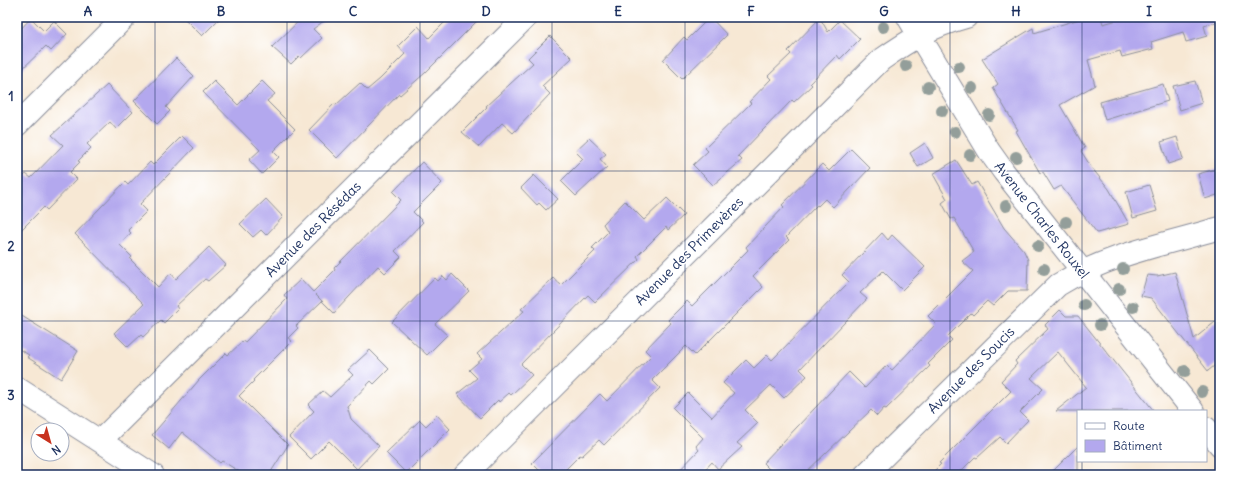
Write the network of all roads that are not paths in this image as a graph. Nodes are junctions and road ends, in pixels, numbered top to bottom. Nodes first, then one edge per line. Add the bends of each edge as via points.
1 (125, 17) edge
2 (526, 17) edge
3 (966, 17) edge
4 (914, 26) edge
5 (17, 125) edge
6 (1220, 228) edge
7 (1081, 271) junction
8 (17, 388) edge
9 (1192, 410) edge
10 (1207, 429) edge
11 (100, 441) junction
12 (1220, 445) edge
13 (153, 475) edge
14 (465, 475) edge
15 (865, 475) edge

1 - 5 street
2 - 11 street, Avenue des Résédas
3 - 4 street, Avenue des Primevères via 938,25
4 - 7 street, Avenue Charles Rouxel via 989,151
4 - 14 street, Avenue des Primevères
6 - 7 street, Avenue des Soucis via 1114,258
7 - 9 street, Avenue Charles Rouxel
7 - 15 street, Avenue des Soucis via 1058,285
8 - 11 street
10 - 12 street
11 - 13 street

